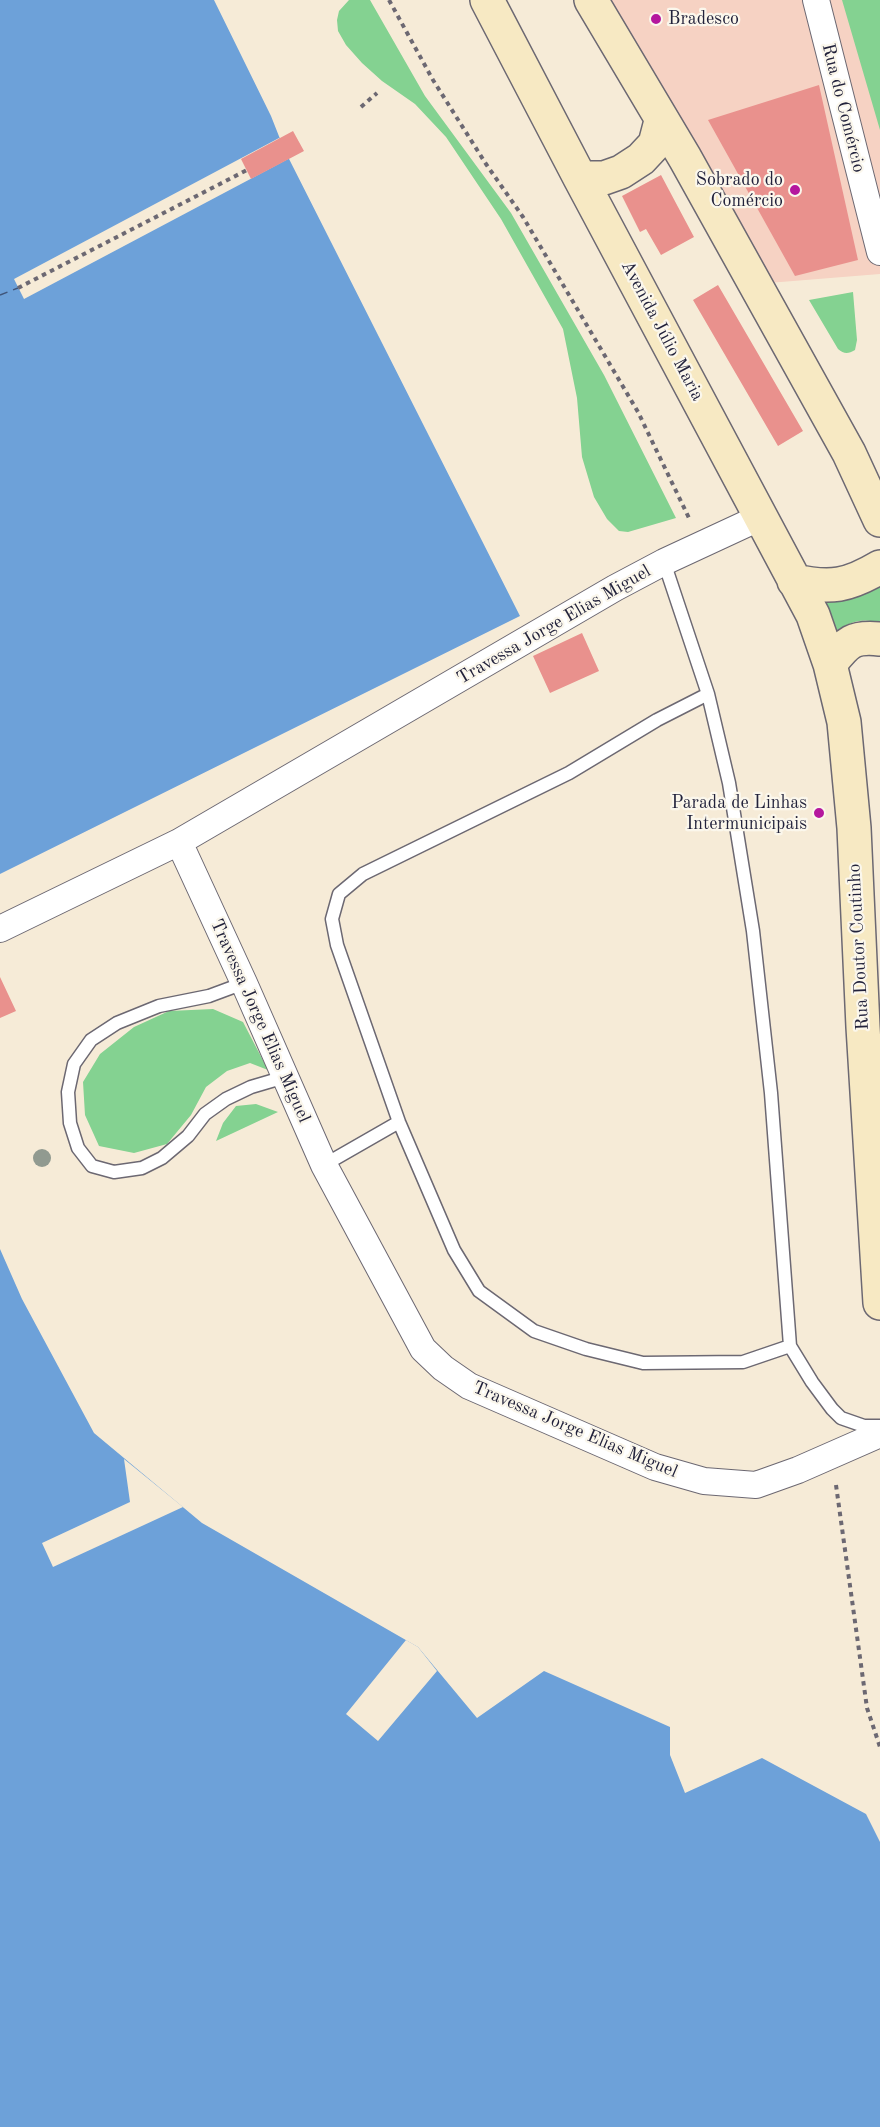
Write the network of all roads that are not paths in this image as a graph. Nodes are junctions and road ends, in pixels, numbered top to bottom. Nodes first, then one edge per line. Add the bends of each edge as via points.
1 (488, 0) edge
2 (591, 0) edge
3 (816, 0) edge
4 (661, 121) junction
5 (580, 178) junction
6 (880, 252) edge
7 (761, 518) junction
8 (880, 520) edge
9 (664, 562) junction
10 (880, 567) edge
11 (794, 581) junction
12 (880, 639) edge
13 (830, 664) junction
14 (708, 694) junction
15 (179, 842) junction
16 (0, 929) edge
17 (244, 983) junction
18 (285, 1077) junction
19 (399, 1122) junction
20 (324, 1165) junction
21 (880, 1304) edge
22 (790, 1346) junction
23 (880, 1426) edge
24 (880, 1434) edge

1 - 5 main road, Avenida Júlio Maria
2 - 4 main road
3 - 6 street, Rua do Comércio
4 - 5 main road via 655,144 641,159 604,178
4 - 8 main road via 849,453
5 - 7 main road, Avenida Júlio Maria
7 - 9 street, Travessa Jorge Elias Miguel
7 - 11 main road, Avenida Júlio Maria
9 - 14 lane
9 - 15 street, Travessa Jorge Elias Miguel
10 - 11 main road via 842,584 821,587
11 - 13 main road, Avenida Júlio Maria via 813,615
12 - 13 main road via 866,638 847,644
13 - 21 main road, Rua Doutor Coutinho via 844,722 854,828
14 - 19 lane via 569,773 363,874 339,894 332,919 337,945
14 - 22 lane via 729,783 753,931 771,1093
15 - 16 street
15 - 17 street, Travessa Jorge Elias Miguel
17 - 18 street, Travessa Jorge Elias Miguel
17 - 18 lane via 208,996 159,1006 117,1023 91,1040 74,1064 68,1092 70,1123 78,1148 93,1166 114,1172 142,1168 162,1158 188,1136 205,1114 226,1099
18 - 20 street, Travessa Jorge Elias Miguel
19 - 20 lane
19 - 22 lane via 453,1250 479,1291 534,1331 643,1363 743,1362
20 - 24 street, Travessa Jorge Elias Miguel via 423,1349 469,1386 655,1467 705,1481 756,1485
22 - 23 lane via 841,1418 864,1426

